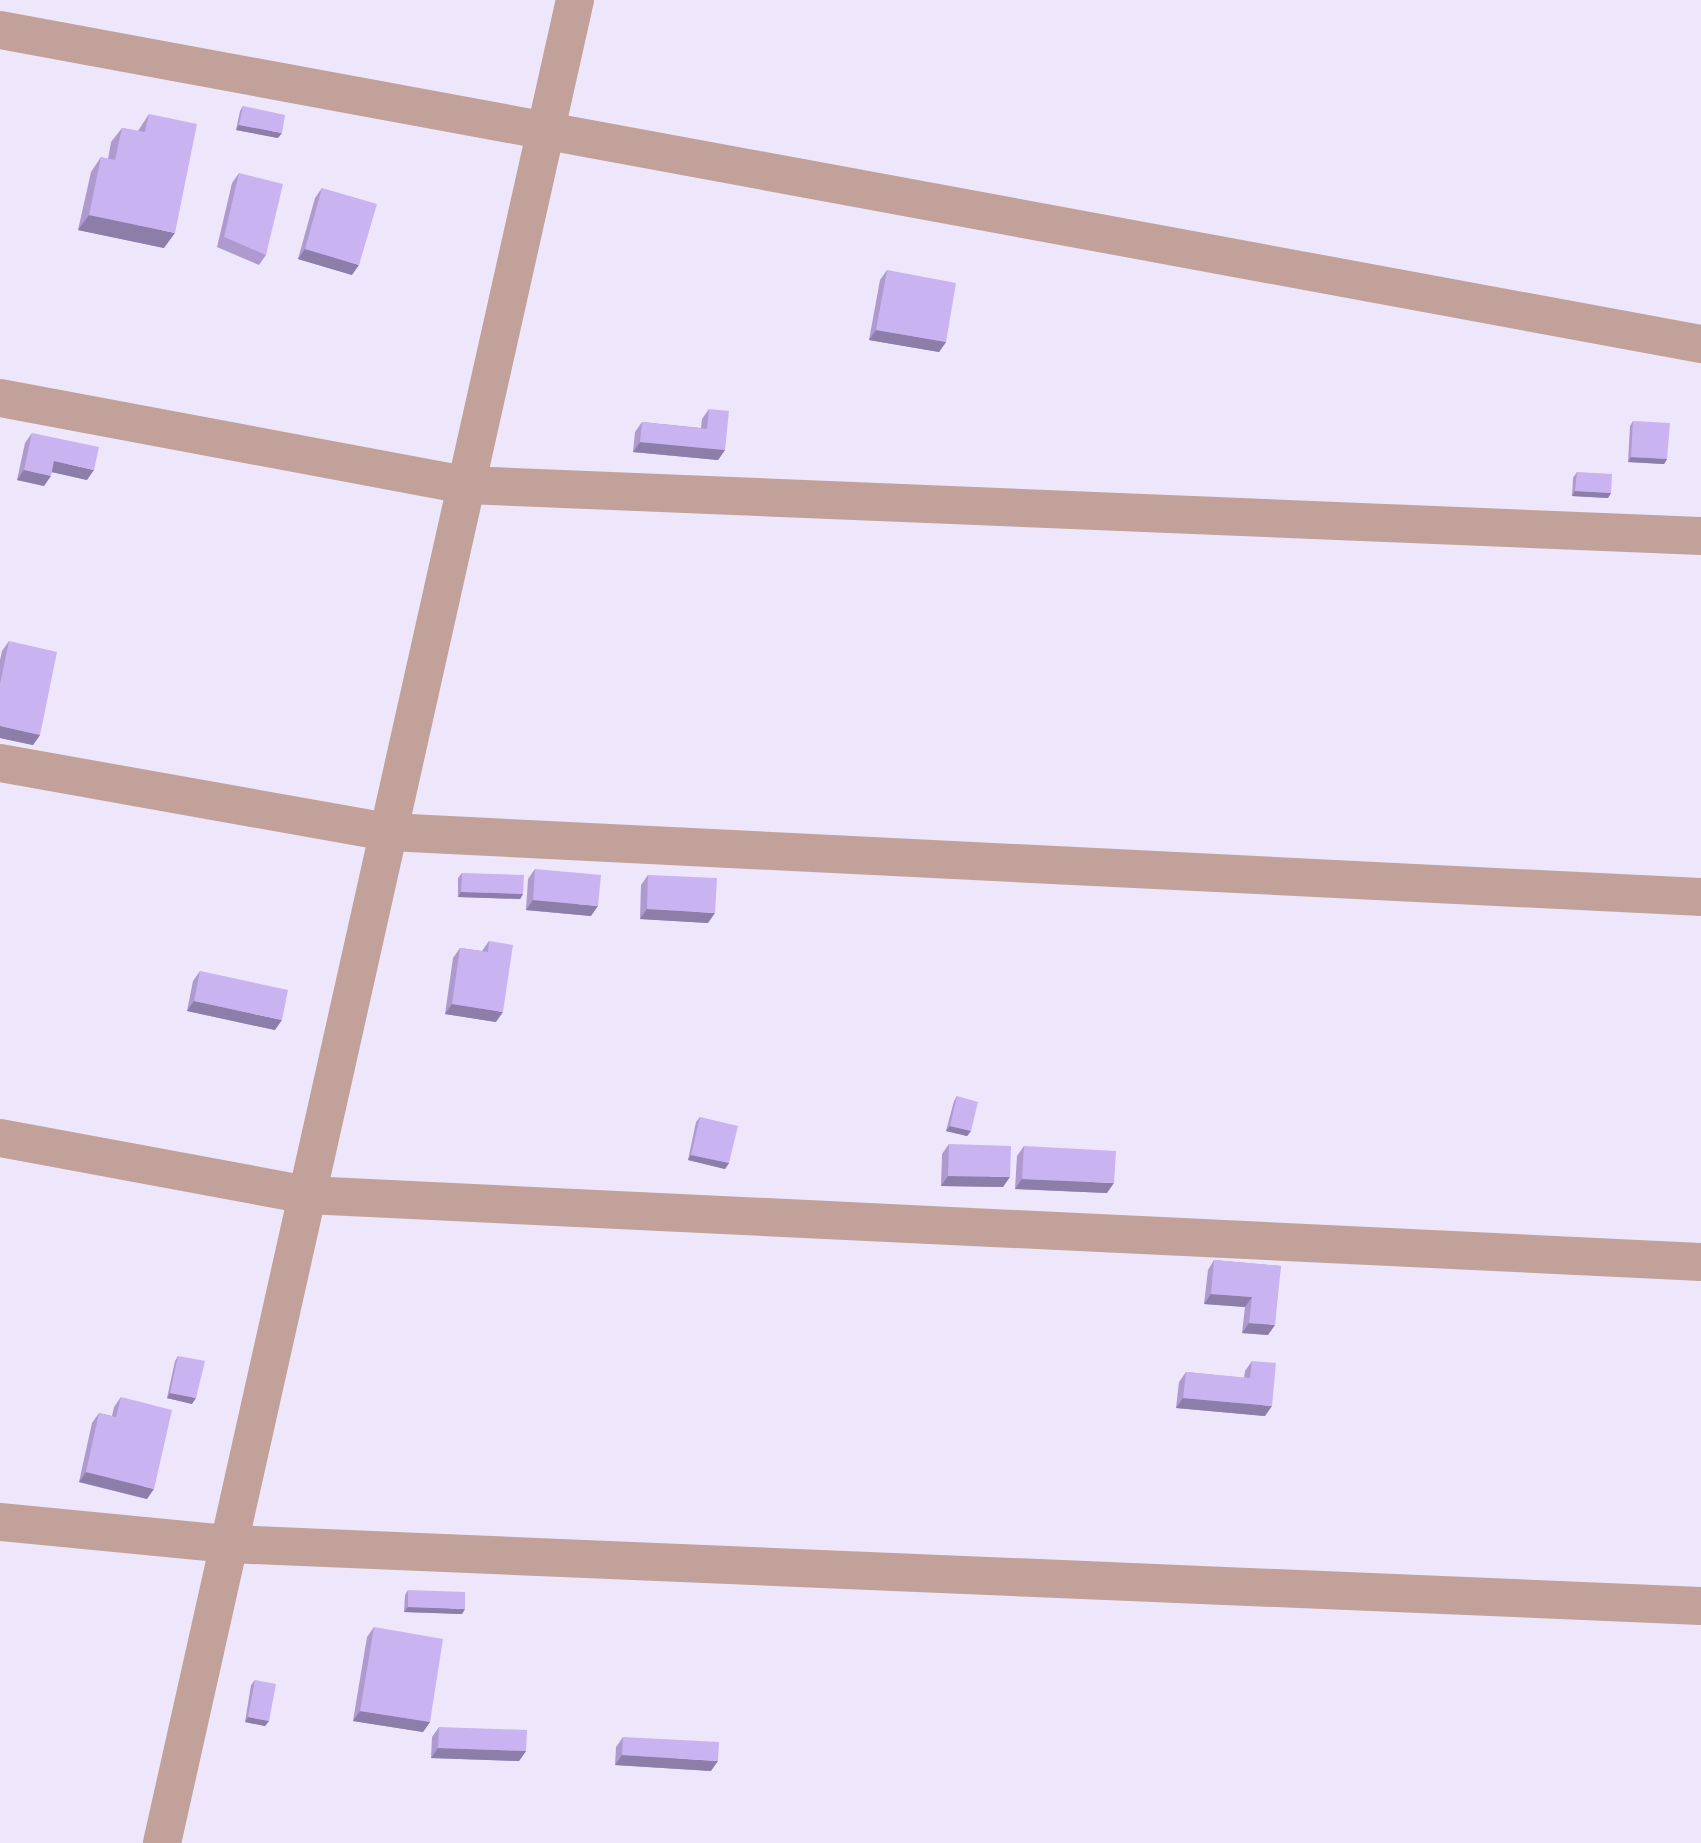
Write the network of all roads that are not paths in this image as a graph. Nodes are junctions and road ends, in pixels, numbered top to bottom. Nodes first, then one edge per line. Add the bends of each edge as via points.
1 (575, 0) edge
2 (0, 30) edge
3 (546, 130) junction
4 (1701, 344) edge
5 (0, 398) edge
6 (467, 485) junction
7 (1701, 536) edge
8 (0, 763) edge
9 (388, 832) junction
10 (1701, 897) edge
11 (0, 1138) edge
12 (307, 1195) junction
13 (1701, 1262) edge
14 (0, 1522) edge
15 (229, 1544) junction
16 (1701, 1606) edge
17 (162, 1843) edge

1 - 3 street
2 - 3 street
3 - 4 street
3 - 6 street
5 - 6 street
6 - 7 street
6 - 9 street
8 - 9 street
9 - 10 street
9 - 12 street
11 - 12 street
12 - 13 street
12 - 15 street
14 - 15 street
15 - 16 street
15 - 17 street

